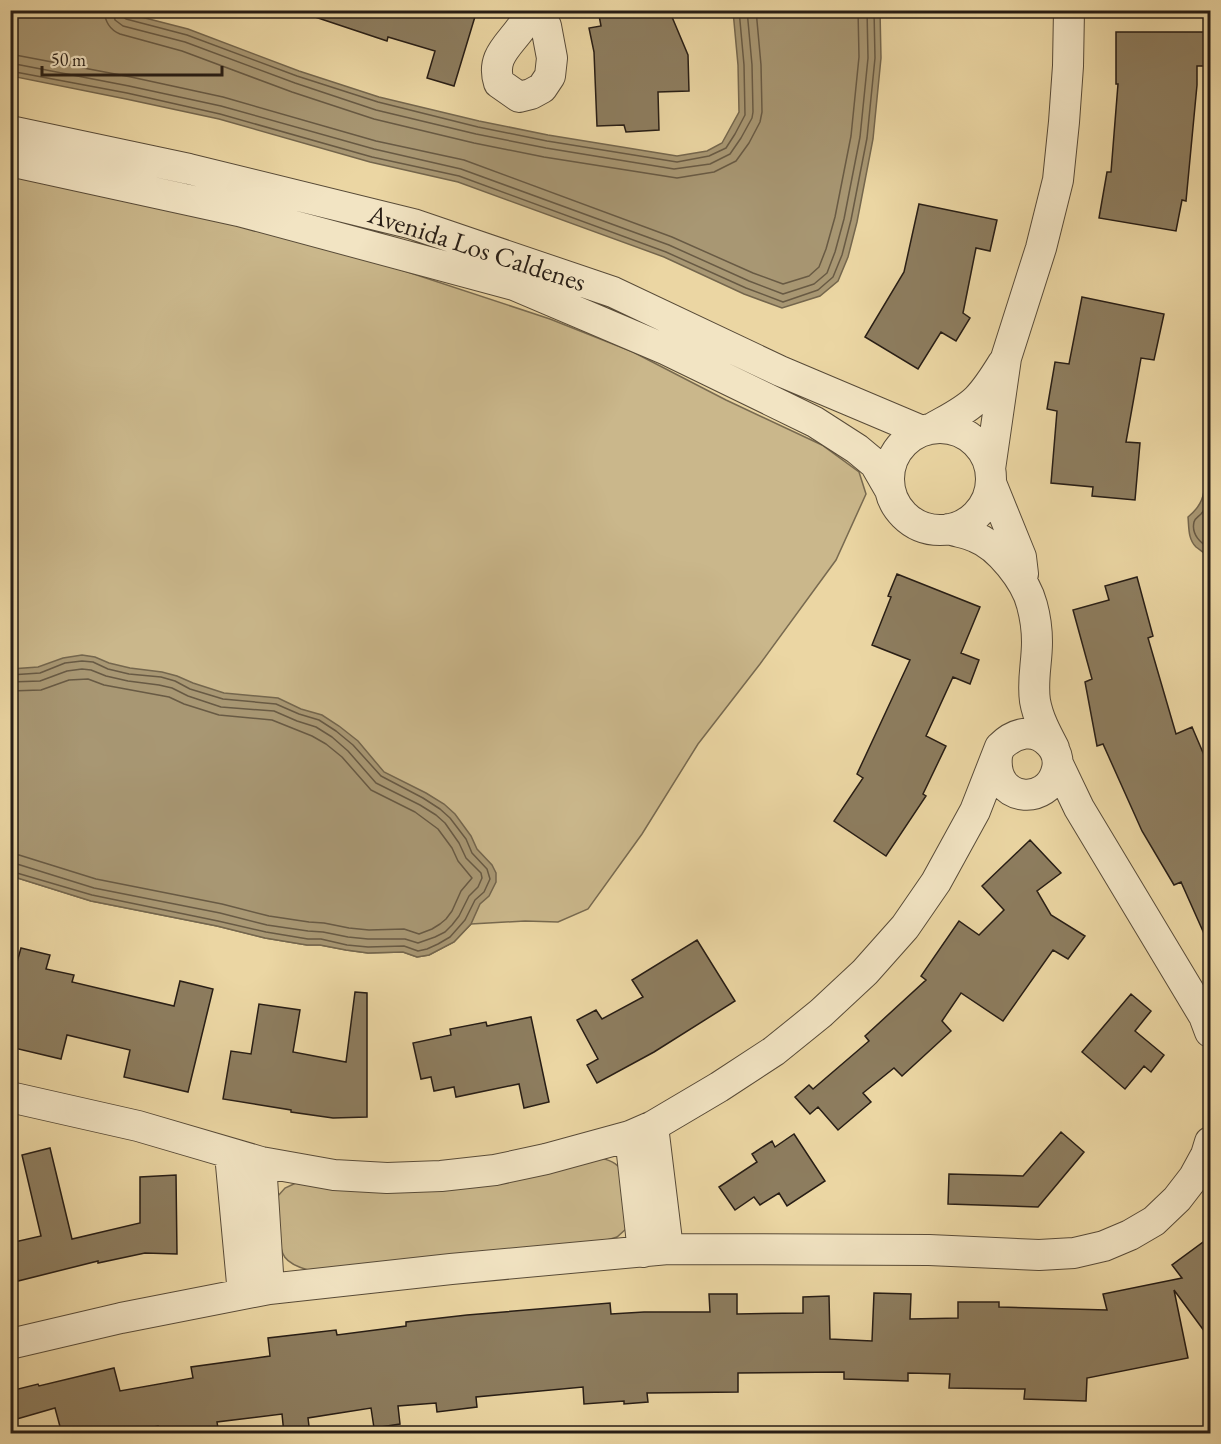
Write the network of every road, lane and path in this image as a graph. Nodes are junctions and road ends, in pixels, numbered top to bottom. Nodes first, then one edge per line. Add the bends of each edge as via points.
1 (530, 10) edge
2 (536, 10) edge
3 (1069, 10) edge
4 (10, 131) edge
5 (10, 161) edge
6 (1006, 358) junction
7 (926, 430) junction
8 (990, 476) junction
9 (890, 490) junction
10 (948, 529) junction
11 (1024, 586) junction
12 (1033, 683) junction
13 (999, 752) junction
14 (1056, 756) junction
15 (1036, 793) junction
16 (1079, 808) junction
17 (975, 811) junction
18 (1210, 1032) edge
19 (10, 1097) edge
20 (642, 1131) junction
21 (1210, 1142) edge
22 (230, 1154) junction
23 (261, 1162) junction
24 (656, 1251) junction
25 (256, 1292) junction
26 (10, 1344) edge

1 - 2 street via 500,55 495,72 499,83 519,97 542,88 550,76 552,58 546,26
3 - 6 street via 1058,180
4 - 7 street, Avenida Los Caldenes via 189,169 413,224 613,292 780,371
5 - 9 street, Avenida Los Caldenes via 239,212 514,285 667,350 816,422 875,464
6 - 7 street via 976,400
6 - 8 street
7 - 8 street via 947,428 975,442 985,454
7 - 9 street via 899,448 892,461
8 - 10 street via 987,499 978,513 964,524
8 - 11 street via 1021,557
9 - 10 street via 895,504 918,525
10 - 11 street via 977,537 998,551
11 - 12 street via 1032,604 1037,641
12 - 13 street
12 - 14 street via 1041,725
13 - 14 street via 1008,739 1027,733 1047,740
13 - 15 street via 996,767 1004,785 1022,795
13 - 17 street
14 - 15 street via 1053,780
14 - 16 street
15 - 16 street via 1050,793
15 - 17 street via 1004,798
16 - 18 street
17 - 20 street via 936,882 905,927 865,972 774,1051
19 - 22 street via 138,1126
20 - 23 street via 536,1161 441,1176 334,1175
20 - 24 street
21 - 24 street via 1194,1177 1154,1221 1104,1246 1074,1253
22 - 23 street
22 - 25 street
23 - 25 street
24 - 25 street
25 - 26 street

